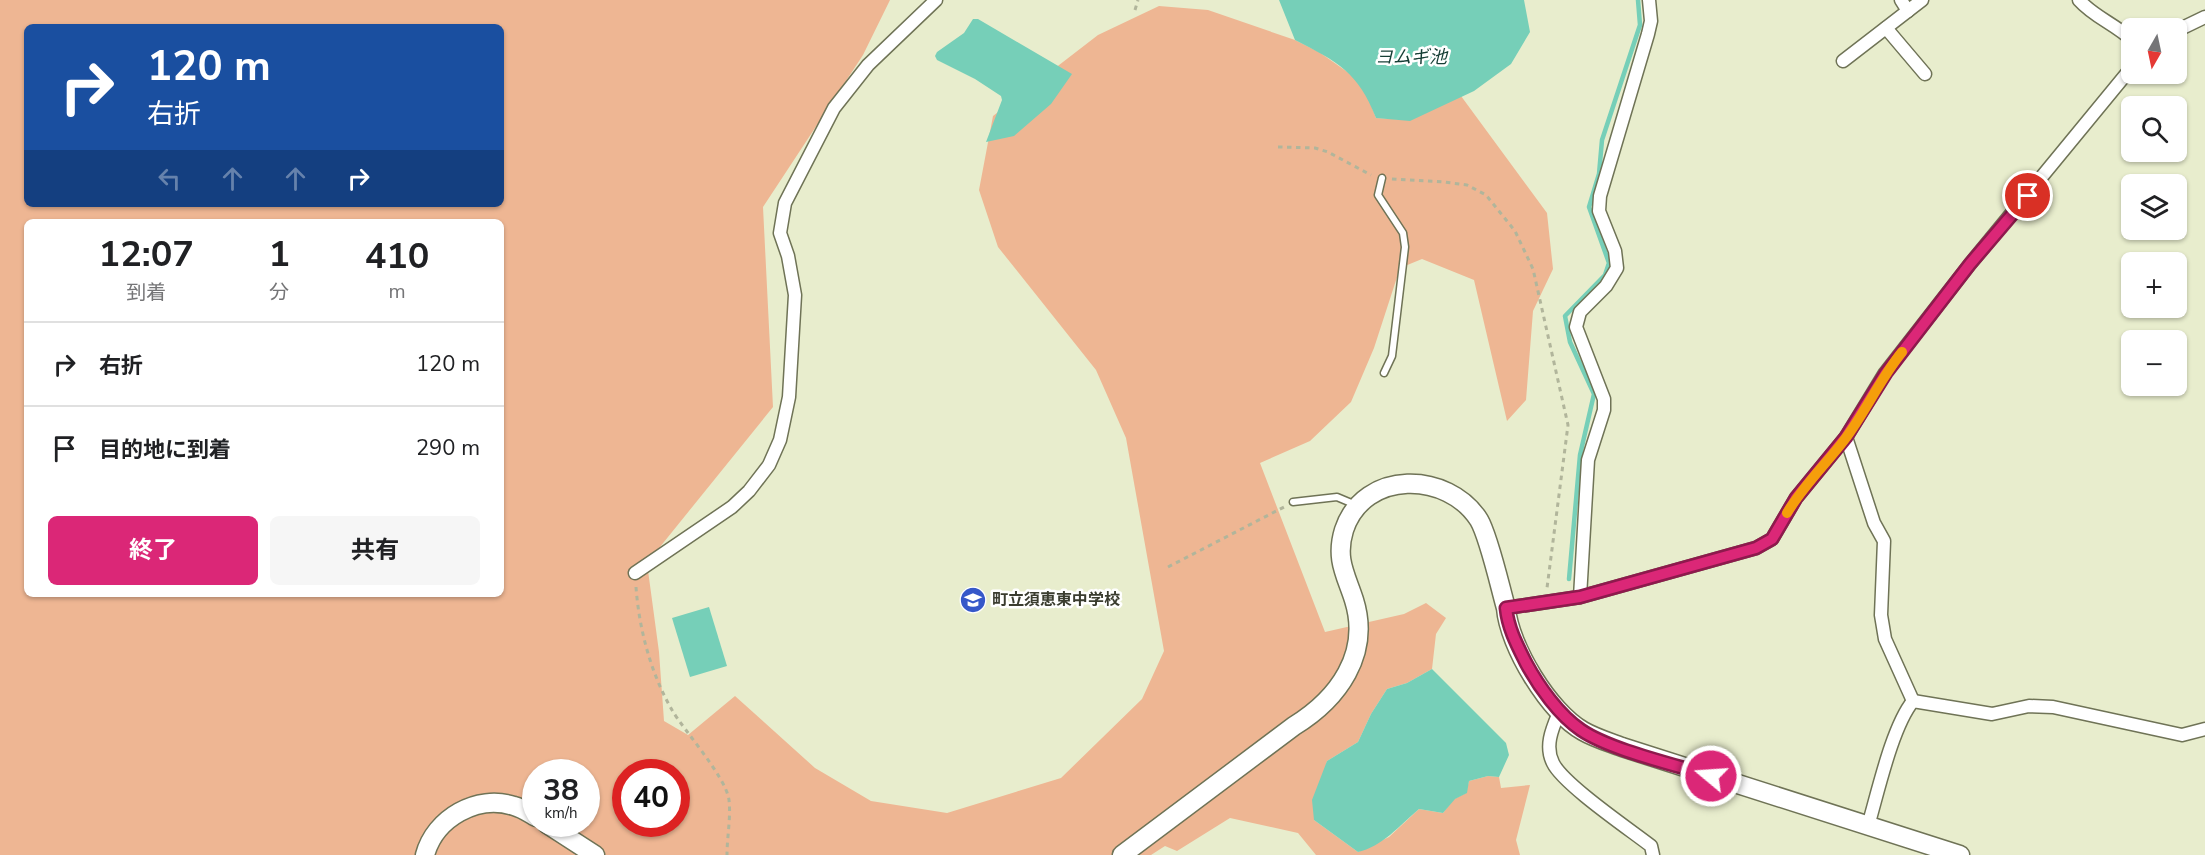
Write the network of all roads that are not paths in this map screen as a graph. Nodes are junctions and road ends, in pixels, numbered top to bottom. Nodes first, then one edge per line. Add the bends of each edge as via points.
1 (936, 0) edge
2 (1649, 0) edge
3 (1901, 0) edge
4 (1922, 0) edge
5 (2079, 0) edge
6 (1908, 11) junction
7 (2205, 17) edge
8 (2187, 25) edge
9 (1886, 28) junction
10 (2121, 30) edge
11 (1843, 61) dead end
12 (1925, 74) dead end
13 (2121, 80) edge
14 (1382, 178) road end
15 (1384, 373) dead end
16 (1846, 437) junction
17 (1293, 502) road end
18 (1359, 507) junction
19 (635, 573) road end
20 (1580, 597) junction
21 (1506, 608) junction
22 (1913, 701) junction
23 (1560, 710) junction
24 (2205, 729) edge
25 (522, 810) edge
26 (1868, 826) junction
27 (567, 837) edge
28 (425, 855) edge
29 (595, 855) edge
30 (1122, 855) edge
31 (1653, 855) edge
32 (1960, 855) edge

1 - 19 street via 868,65 834,108 785,203 780,233 795,295 789,397 780,440 769,465 732,507
2 - 20 street via 1648,34 1600,196 1599,211 1615,251 1617,268 1606,286 1580,312 1576,327 1604,399 1585,484
3 - 6 street
4 - 6 street
5 - 10 street via 2090,12
6 - 9 street
7 - 8 street
9 - 11 street
9 - 12 street
13 - 16 street via 1970,264 1886,373
14 - 15 lane via 1378,195 1403,233 1405,247 1392,356
16 - 20 street via 1796,498 1772,539 1756,548
16 - 22 street via 1874,523 1884,541 1881,615 1885,639
17 - 18 lane via 1337,497
18 - 21 street via 1372,493 1400,483 1429,484 1460,498 1480,522
18 - 30 street via 1344,528 1341,545 1343,576 1357,620 1354,660 1334,693 1319,710
20 - 21 street
21 - 23 street via 1507,621 1532,674
22 - 24 street via 1992,714 2030,706 2052,707 2182,735
22 - 26 street via 1895,739
23 - 26 street via 1582,731 1622,747
23 - 31 street via 1549,735 1552,762 1563,777 1651,846
25 - 28 street via 484,803 457,812 428,842
26 - 32 street
27 - 29 street

